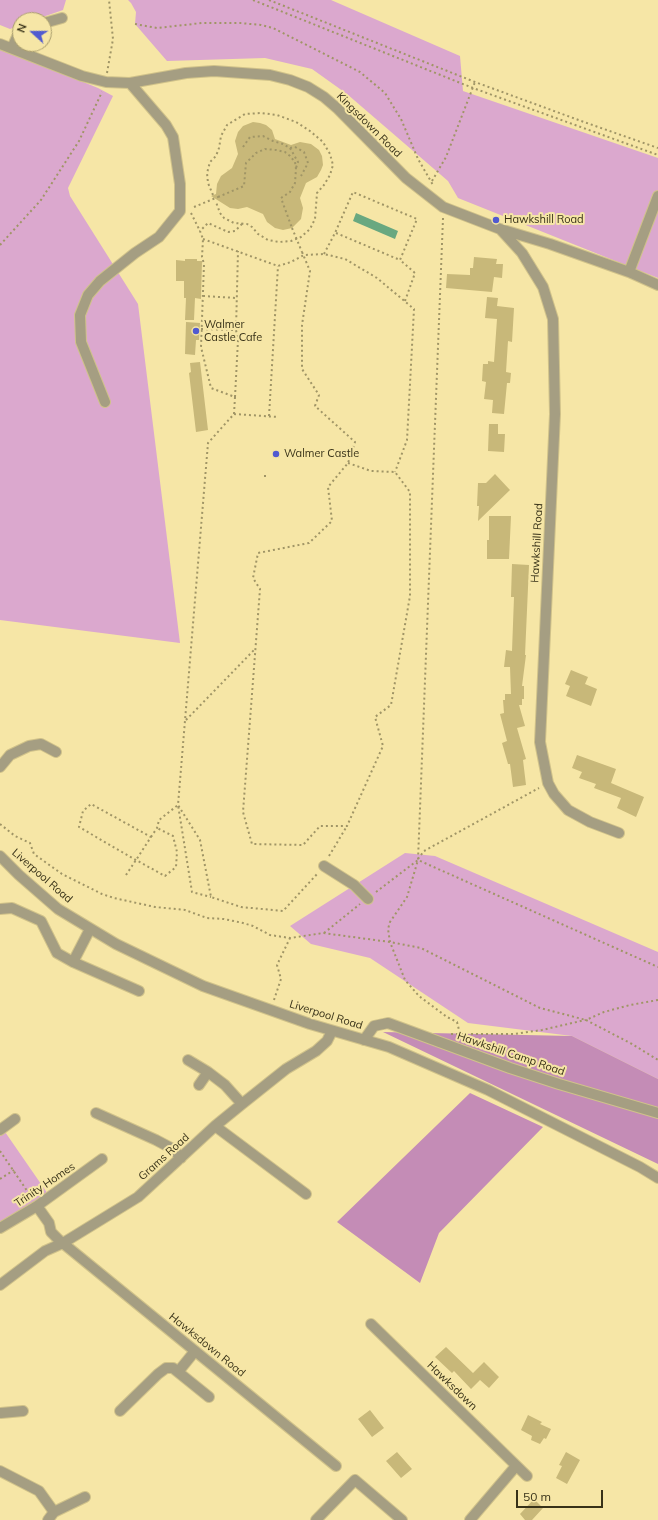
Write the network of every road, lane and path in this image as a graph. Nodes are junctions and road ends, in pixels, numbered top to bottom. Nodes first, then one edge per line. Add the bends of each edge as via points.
1 (109, 0) edge
2 (253, 0) edge
3 (269, 0) edge
4 (62, 18) dead end
5 (52, 20) edge
6 (135, 24) dead end
7 (0, 44) edge
8 (12, 48) edge
9 (22, 52) edge
10 (106, 82) junction
11 (475, 82) junction
12 (130, 83) junction
13 (473, 88) junction
14 (243, 147) dead end
15 (290, 148) junction
16 (658, 148) edge
17 (658, 155) edge
18 (296, 169) junction
19 (301, 176) dead end
20 (432, 181) junction
21 (434, 186) dead end
22 (213, 195) dead end
23 (658, 196) edge
24 (216, 202) dead end
25 (194, 207) dead end
26 (443, 207) junction
27 (188, 209) dead end
28 (242, 224) junction
29 (500, 229) junction
30 (200, 231) junction
31 (336, 233) junction
32 (203, 239) junction
33 (0, 245) edge
34 (238, 251) junction
35 (324, 254) junction
36 (304, 255) junction
37 (400, 260) junction
38 (278, 266) junction
39 (629, 272) junction
40 (658, 285) edge
41 (203, 296) junction
42 (237, 298) junction
43 (405, 301) junction
44 (202, 329) junction
45 (236, 330) junction
46 (235, 397) junction
47 (105, 402) dead end
48 (234, 414) junction
49 (269, 416) junction
50 (278, 417) dead end
51 (348, 463) junction
52 (395, 472) junction
53 (265, 475) dead end
54 (265, 480) dead end
55 (255, 649) junction
56 (185, 721) junction
57 (56, 752) dead end
58 (0, 767) edge
59 (548, 783) junction
60 (178, 805) junction
61 (0, 824) edge
62 (347, 826) junction
63 (157, 828) junction
64 (619, 833) dead end
65 (151, 837) junction
66 (0, 856) edge
67 (136, 860) junction
68 (418, 860) junction
69 (324, 866) junction
70 (126, 875) dead end
71 (211, 897) junction
72 (368, 899) junction
73 (0, 909) edge
74 (90, 929) junction
75 (323, 933) junction
76 (290, 938) junction
77 (390, 942) junction
78 (73, 962) junction
79 (658, 967) edge
80 (139, 991) dead end
81 (658, 1000) edge
82 (271, 1010) junction
83 (586, 1020) junction
84 (332, 1031) junction
85 (364, 1040) junction
86 (188, 1060) dead end
87 (658, 1060) edge
88 (208, 1072) junction
89 (199, 1085) dead end
90 (242, 1104) junction
91 (96, 1113) dead end
92 (658, 1113) edge
93 (15, 1119) dead end
94 (215, 1126) junction
95 (0, 1130) edge
96 (0, 1151) edge
97 (181, 1158) junction
98 (102, 1159) dead end
99 (14, 1170) junction
100 (658, 1178) edge
101 (0, 1179) edge
102 (306, 1194) dead end
103 (37, 1206) junction
104 (0, 1228) edge
105 (63, 1244) junction
106 (0, 1285) edge
107 (371, 1324) dead end
108 (195, 1351) junction
109 (178, 1372) junction
110 (209, 1397) dead end
111 (23, 1410) dead end
112 (120, 1411) dead end
113 (0, 1416) edge
114 (336, 1466) dead end
115 (516, 1466) junction
116 (0, 1471) edge
117 (527, 1476) dead end
118 (85, 1497) dead end
119 (51, 1516) edge
120 (316, 1520) edge
121 (402, 1520) edge
122 (470, 1520) edge

1 - 10 path via 113,40
2 - 13 path
3 - 11 path
4 - 5 street
6 - 20 path via 157,28 202,23 261,25 273,28 360,72 385,93
7 - 8 street, Kingsdown Road
9 - 10 street, Kingsdown Road via 82,76
10 - 12 street, Kingsdown Road
10 - 33 path via 79,141 41,200
11 - 13 path
11 - 16 path
12 - 26 street, Kingsdown Road via 214,70 270,75 308,87 338,109 406,178
12 - 47 street via 173,137 180,184 180,211 159,237 100,281 88,295 80,315 81,342
13 - 17 path
13 - 20 path via 446,157
14 - 15 path via 250,137 263,136
15 - 18 path via 298,162
15 - 19 path via 295,147 304,152 308,163
18 - 25 path, bridge via 294,162 285,152 265,149 246,162 244,186
18 - 36 path, bridge via 295,183 290,192 280,199
20 - 21 path
22 - 28 path via 207,173 210,162 220,148 221,136 228,125 238,117 261,112 277,116 296,122 323,142 330,154 332,165 330,175 317,193 315,219 310,229 301,237 279,242 268,240 252,227
23 - 39 street
24 - 28 path via 224,218
26 - 29 street, Kingsdown Road
26 - 68 path
27 - 30 path
28 - 30 path via 235,231 228,232 208,223
29 - 39 street, Kingsdown Road
29 - 59 street, Hawkshill Road via 522,252 543,287 553,319 555,414 540,742
30 - 32 path
31 - 35 path
31 - 37 path
31 - 37 path via 353,192 417,219
32 - 34 path
32 - 41 path
34 - 38 path
34 - 42 path
35 - 36 path
35 - 43 path via 345,260 377,278
36 - 38 path
36 - 51 path via 310,271 302,325 302,369 319,395 315,406 355,442
37 - 43 path via 415,273
38 - 49 path
39 - 40 street, Kingsdown Road
41 - 42 path
41 - 44 path
42 - 45 path
43 - 52 path via 414,309 407,440
44 - 45 path
44 - 46 path via 201,347 211,388
45 - 46 path via 238,340
46 - 48 path
48 - 49 path
48 - 56 path via 208,442
49 - 50 path
51 - 52 path via 371,471
51 - 55 path via 328,487 332,521 309,543 258,553 253,578 260,589
52 - 62 path via 410,492 410,596 391,705 375,717 383,746
53 - 54 path
55 - 56 path
55 - 62 path via 243,812 252,844 303,845 320,826
56 - 60 path
57 - 58 street via 40,744 29,746 10,755
59 - 64 street, Hawkshill Road via 568,810
59 - 68 path via 424,851
60 - 63 path via 159,820
60 - 71 path via 200,840
60 - 71 path via 192,892
61 - 76 path via 14,836 30,843 34,854 62,874 102,894 131,903 185,910 208,918 254,926 270,935
62 - 69 path
63 - 65 path
63 - 67 path via 174,836 176,867 165,876
65 - 67 path
65 - 67 path via 91,804 83,811 79,827
66 - 74 street, Liverpool Road via 58,909
67 - 70 path
68 - 72 path
68 - 77 path via 407,897 390,922
68 - 79 path
69 - 71 path via 283,911 241,906
69 - 72 street via 354,885
72 - 75 path
73 - 78 street via 12,908 41,921 57,953
74 - 78 street
74 - 82 street, Liverpool Road via 203,986
75 - 76 path
75 - 77 path
76 - 82 path via 277,965 281,980
77 - 83 path via 421,948 540,1008
77 - 83 path via 405,980 419,996 447,1018 457,1022 460,1034 514,1034
78 - 80 street
81 - 83 path via 604,1012
82 - 84 street, Liverpool Road
83 - 87 path
84 - 85 street, Liverpool Road
84 - 90 street, Grams Road via 327,1041 316,1051 286,1069
85 - 92 street, Hawkshill Camp Road via 374,1026 388,1023 510,1068
85 - 100 street, Liverpool Road via 389,1046 488,1090
86 - 88 street
88 - 89 street
88 - 90 street via 225,1085
90 - 94 street, Grams Road
91 - 97 street via 173,1149
93 - 95 street
94 - 97 street, Grams Road
94 - 102 street
96 - 99 path
97 - 105 street, Grams Road via 138,1197
98 - 103 street, Trinity Homes
99 - 101 path
99 - 103 path
103 - 104 street, Trinity Homes
103 - 105 street, Hawksdown Road via 49,1223 51,1232
105 - 106 street, Grams Road via 45,1252
105 - 108 street, Hawksdown Road
107 - 115 street, Hawksdown
108 - 109 street
108 - 114 street, Hawksdown Road
109 - 110 street
109 - 112 street via 173,1368 166,1368
111 - 113 street
115 - 117 street, Hawksdown
115 - 122 street
116 - 119 street via 39,1491
118 - 119 street
120 - 121 street via 356,1480

